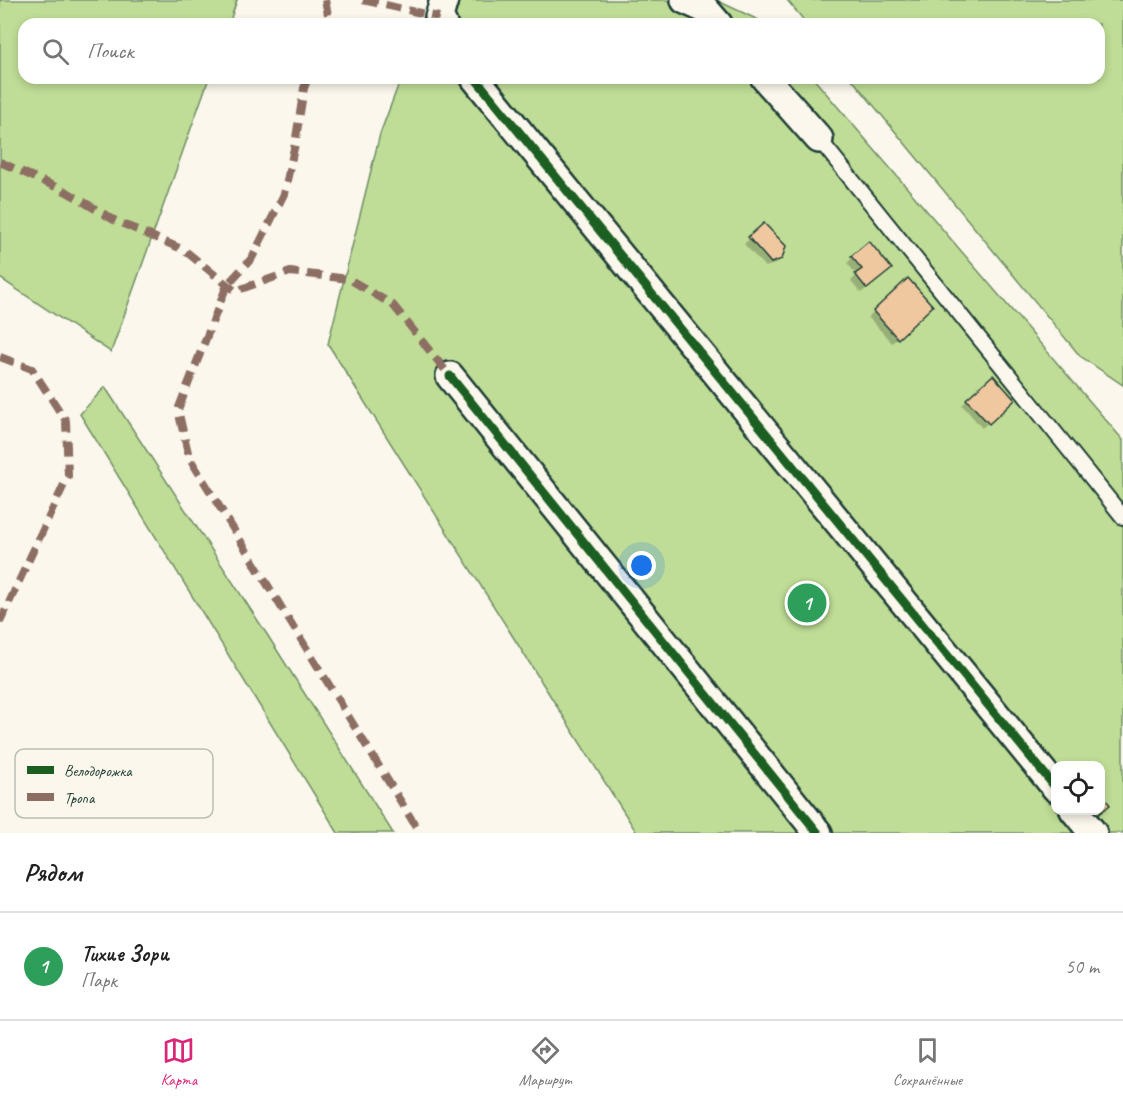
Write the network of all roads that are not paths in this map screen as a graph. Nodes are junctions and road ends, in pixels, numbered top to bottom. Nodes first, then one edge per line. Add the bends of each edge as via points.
1 (444, 0) edge
2 (685, 0) edge
3 (440, 18) edge
4 (713, 18) edge
5 (480, 84) edge
6 (770, 84) edge
7 (819, 139) joint
8 (450, 376) dead end
9 (1123, 517) edge
10 (1051, 782) edge
11 (1078, 815) edge
12 (818, 833) edge
13 (1093, 833) edge

1 - 3 street
2 - 4 street via 705,9
5 - 10 street
6 - 7 street
7 - 9 lane
8 - 12 street
11 - 13 street

